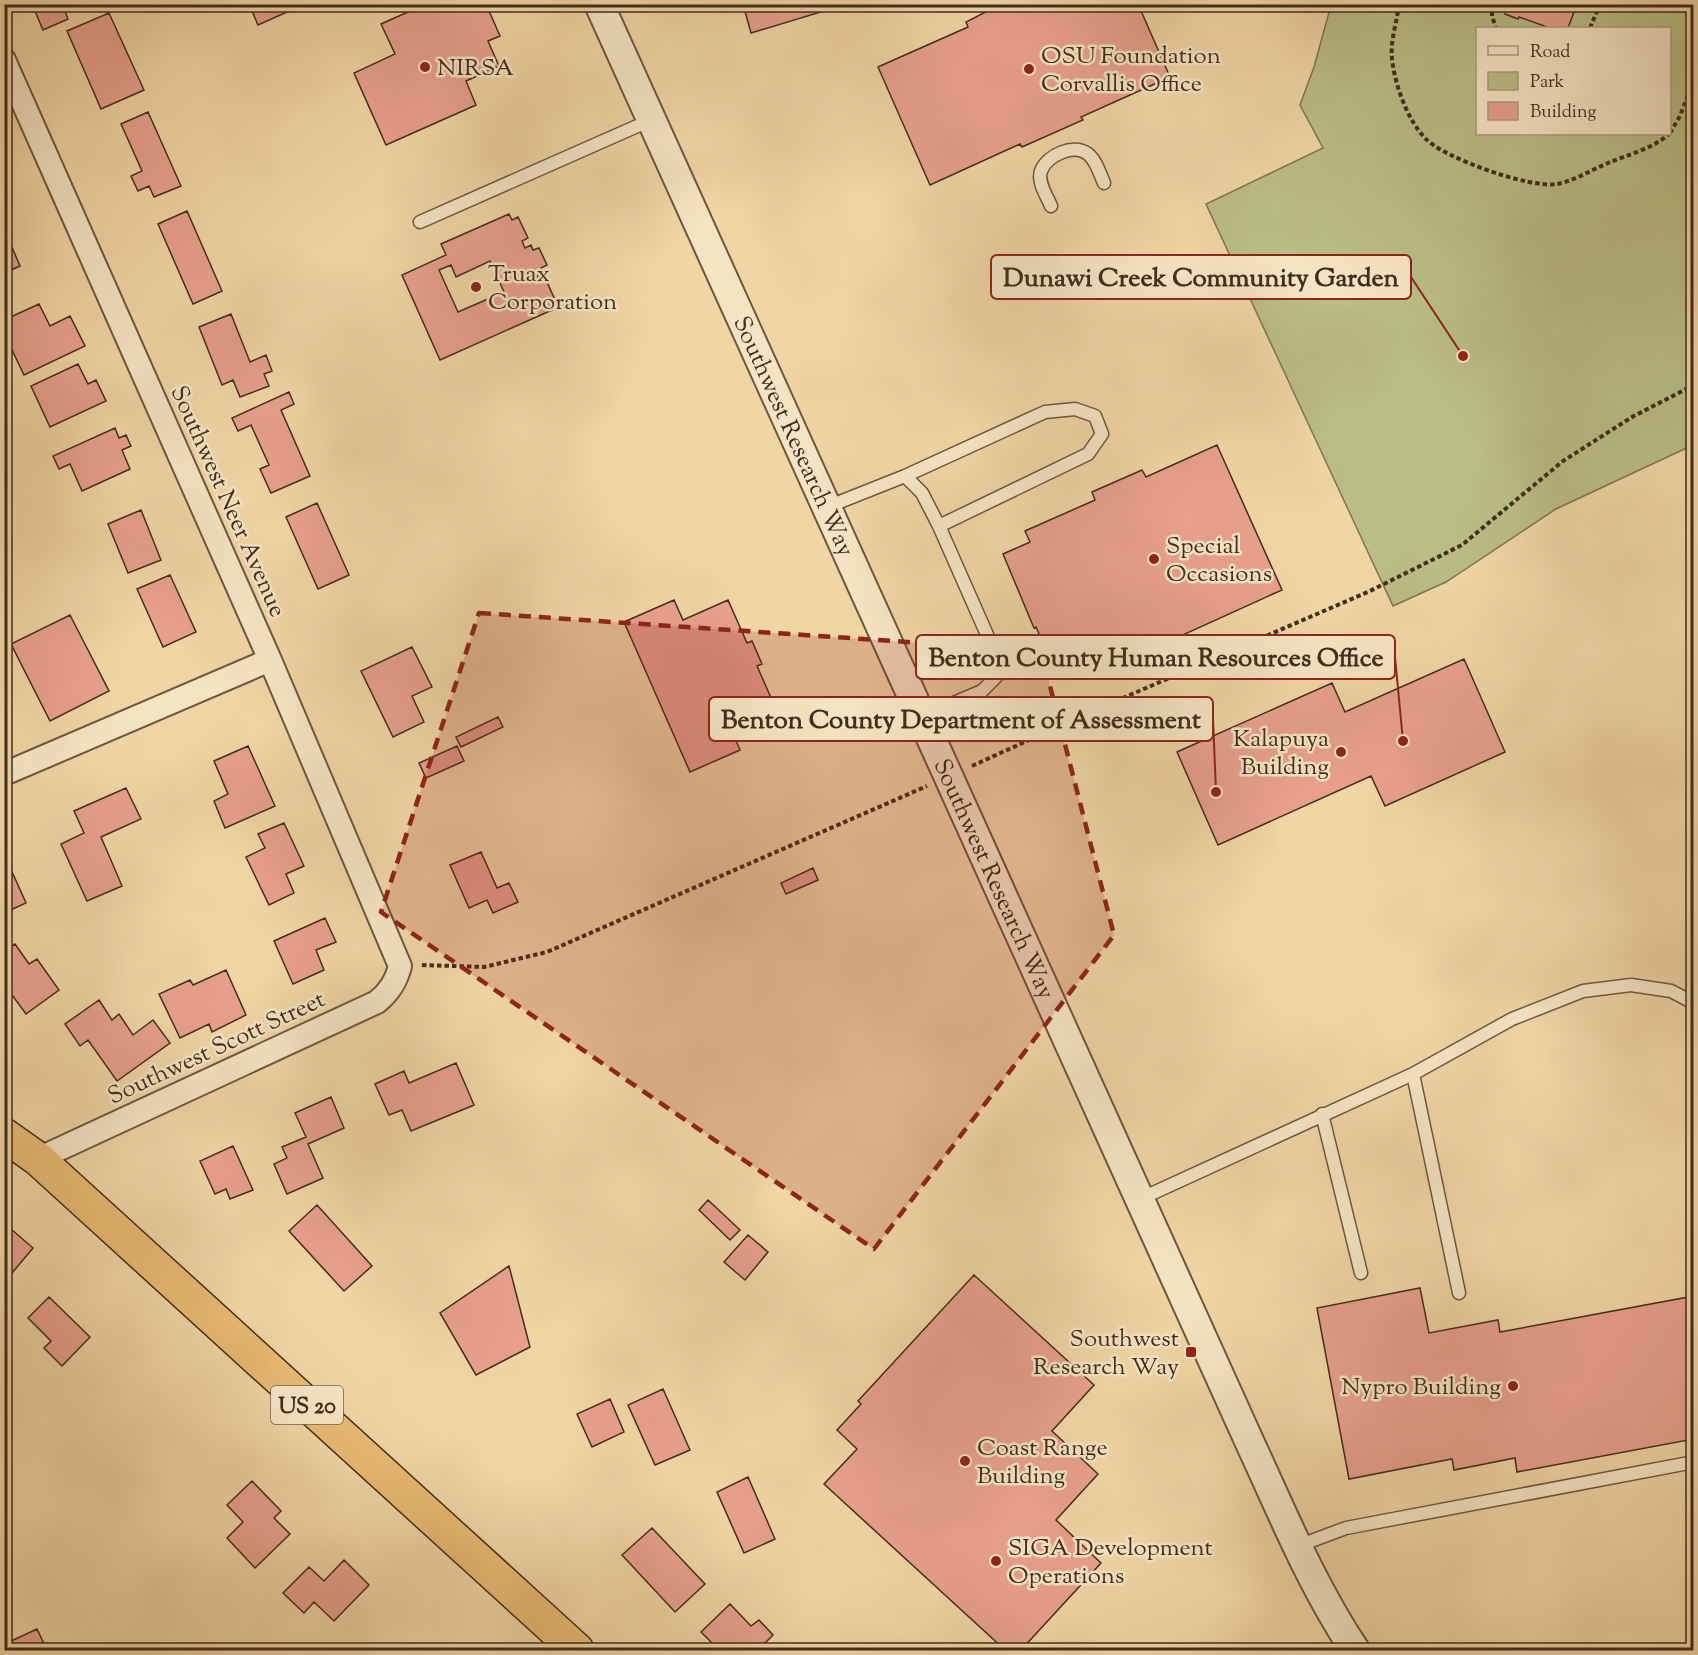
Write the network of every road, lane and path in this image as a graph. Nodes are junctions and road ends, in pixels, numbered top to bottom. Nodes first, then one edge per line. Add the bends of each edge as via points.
1 (599, 4) edge
2 (1399, 4) edge
3 (1492, 4) edge
4 (1600, 4) edge
5 (1669, 4) edge
6 (1694, 15) edge
7 (1496, 27) edge
8 (1590, 27) edge
9 (4, 60) edge
10 (1694, 79) edge
11 (651, 120) junction
12 (1671, 130) edge
13 (1667, 135) edge
14 (1104, 183) dead end
15 (1051, 206) dead end
16 (420, 222) dead end
17 (1694, 385) edge
18 (905, 476) junction
19 (827, 507) junction
20 (939, 526) junction
21 (270, 660) junction
22 (921, 717) junction
23 (4, 774) edge
24 (948, 777) junction
25 (400, 966) junction
26 (1694, 1004) edge
27 (1413, 1074) junction
28 (1322, 1114) junction
29 (4, 1117) edge
30 (4, 1135) edge
31 (38, 1159) junction
32 (1138, 1199) junction
33 (1362, 1273) dead end
34 (1459, 1293) dead end
35 (1694, 1462) edge
36 (1298, 1546) junction
37 (577, 1650) edge
38 (1355, 1650) edge

1 - 11 street, Southwest Research Way
2 - 13 path via 1392,57 1396,78 1415,125 1439,149 1506,177 1556,185
3 - 7 path
4 - 8 path
5 - 6 path
9 - 21 street, Southwest Neer Avenue
10 - 12 path
11 - 16 lane
11 - 19 street, Southwest Research Way
14 - 15 lane via 1091,156 1082,150 1060,153 1041,171 1040,181
17 - 24 path via 1632,417 1563,461 1462,544 1370,591
18 - 19 lane
18 - 20 lane via 922,493
18 - 20 lane via 1045,412 1075,409 1095,416 1102,434 1088,454
19 - 22 street, Southwest Research Way
20 - 22 lane via 996,655 996,676 982,691
21 - 23 street
21 - 25 street, Southwest Neer Avenue
22 - 24 street, Southwest Research Way
24 - 25 path via 547,952 484,967
24 - 32 street, Southwest Research Way
25 - 31 street, Southwest Scott Street via 387,994 377,1002
26 - 27 lane via 1671,991 1631,985 1583,991 1512,1019
27 - 28 lane
27 - 34 lane
28 - 32 lane
28 - 33 lane
29 - 31 highway, US 20
30 - 31 highway, US 20
31 - 37 highway, US 20
32 - 36 street, Southwest Research Way
35 - 36 lane via 1346,1528
36 - 38 street, Southwest Research Way

